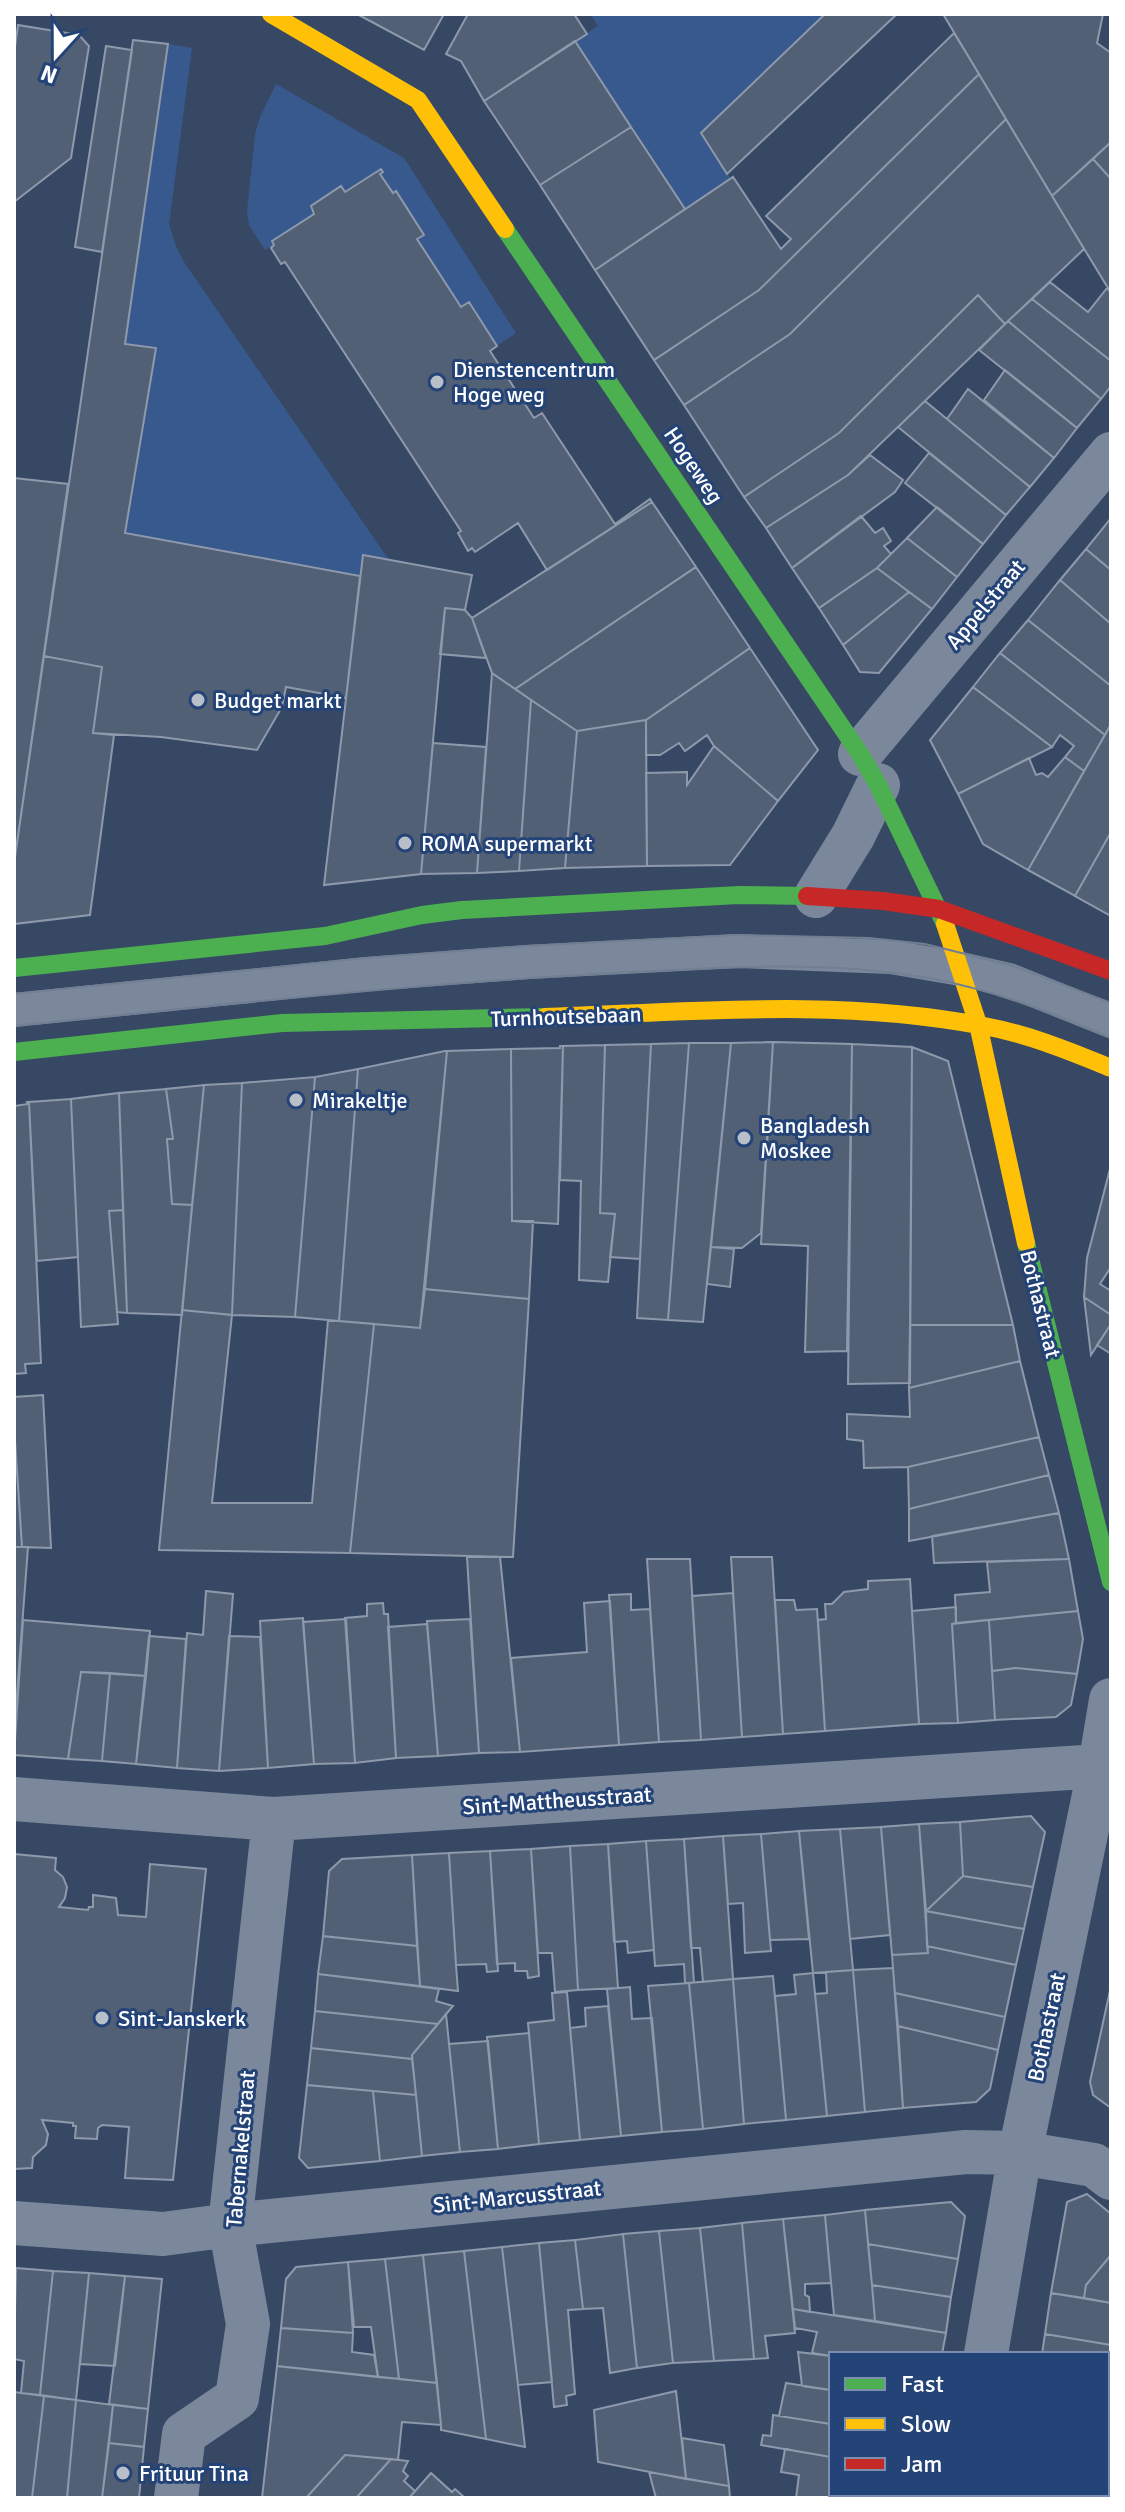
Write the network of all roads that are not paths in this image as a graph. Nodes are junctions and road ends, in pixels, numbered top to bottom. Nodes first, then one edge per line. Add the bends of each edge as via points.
1 (271, 14) edge
2 (1111, 454) edge
3 (869, 770) junction
4 (816, 896) junction
5 (939, 909) junction
6 (14, 968) edge
7 (961, 969) junction
8 (1111, 971) edge
9 (14, 1010) edge
10 (1111, 1021) edge
11 (978, 1024) junction
12 (14, 1052) edge
13 (1111, 1068) edge
14 (1111, 1582) edge
15 (1111, 1700) edge
16 (1100, 1766) junction
17 (14, 1799) edge
18 (274, 1819) junction
19 (1020, 2153) junction
20 (1111, 2178) edge
21 (14, 2223) edge
22 (230, 2225) junction
23 (986, 2352) edge
24 (176, 2498) edge

1 - 3 main road, Hogeweg via 418,100
2 - 3 street, Appelstraat
3 - 4 street via 853,836
3 - 5 main road, Hogeweg
4 - 5 main road
4 - 6 main road via 725,895 462,910 325,936
5 - 7 main road, Hogeweg
5 - 8 main road
7 - 9 lane via 856,955 738,951 622,956 367,974
7 - 10 lane via 1009,980
7 - 11 main road, Hogeweg
11 - 12 main road, Turnhoutsebaan via 826,1011 323,1021
11 - 13 main road, Turnhoutsebaan
11 - 14 main road, Bothastraat via 1017,1209
15 - 16 street, Bothastraat
16 - 18 street, Sint-Mattheusstraat
16 - 19 street, Bothastraat
17 - 18 street, Sint-Mattheusstraat
18 - 22 street, Tabernakelstraat
19 - 20 street, Sint-Marcusstraat via 1094,2165
19 - 22 street, Sint-Marcusstraat via 966,2152
19 - 23 street, Bothastraat
21 - 22 street, Sint-Marcusstraat via 163,2234
22 - 24 street, Tabernakelstraat via 248,2324 237,2398 184,2434

